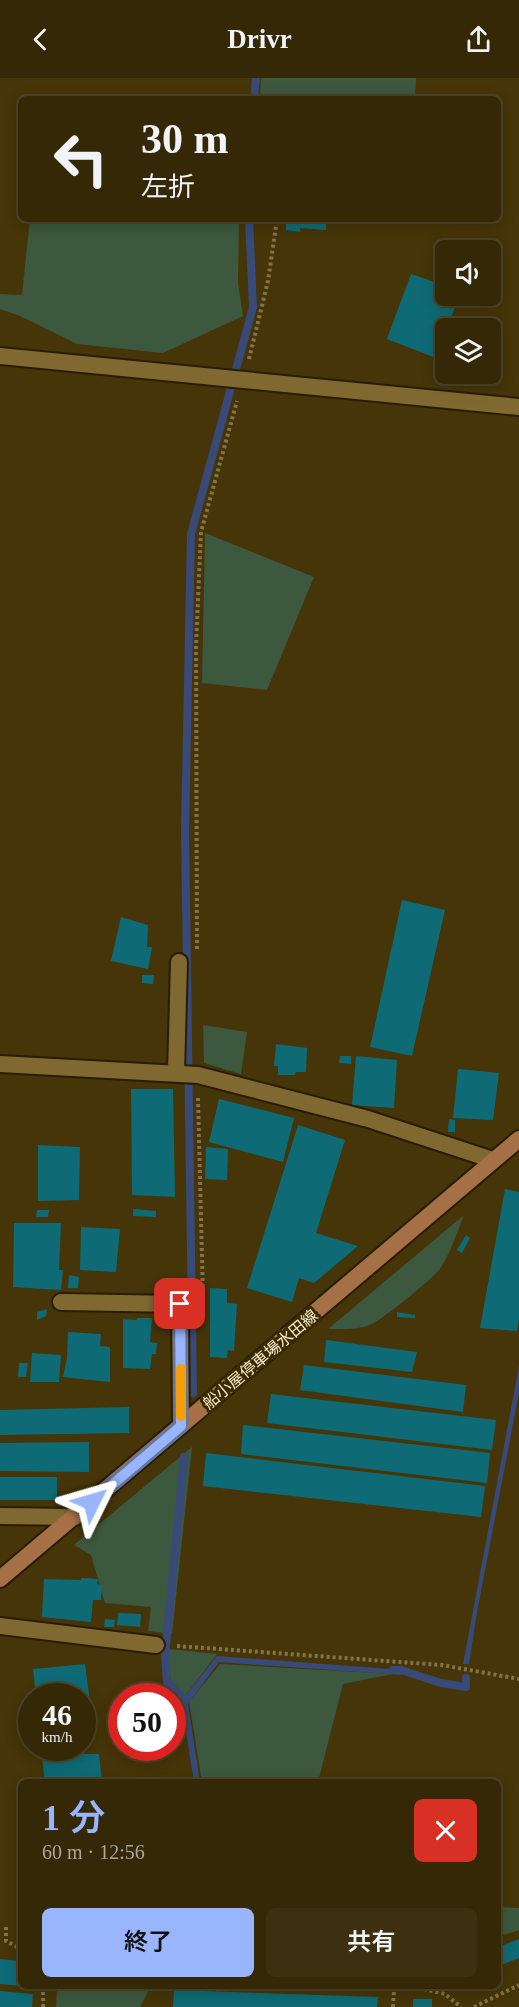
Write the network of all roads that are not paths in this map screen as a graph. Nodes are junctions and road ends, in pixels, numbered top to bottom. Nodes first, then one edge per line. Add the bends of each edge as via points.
1 (0, 357) edge
2 (519, 407) edge
3 (179, 962) dead end
4 (0, 1065) edge
5 (176, 1073) junction
6 (519, 1139) edge
7 (493, 1160) junction
8 (61, 1302) dead end
9 (181, 1426) junction
10 (0, 1516) edge
11 (75, 1517) junction
12 (0, 1579) edge
13 (0, 1626) edge
14 (156, 1645) road end

1 - 2 street
3 - 5 street
4 - 5 street
5 - 7 street via 198,1075 368,1119
6 - 7 main road, 船小屋停車場水田線
7 - 9 main road, 船小屋停車場水田線
8 - 9 street via 180,1304
9 - 11 main road, 船小屋停車場水田線
10 - 11 street
11 - 12 main road, 船小屋停車場水田線
13 - 14 street

